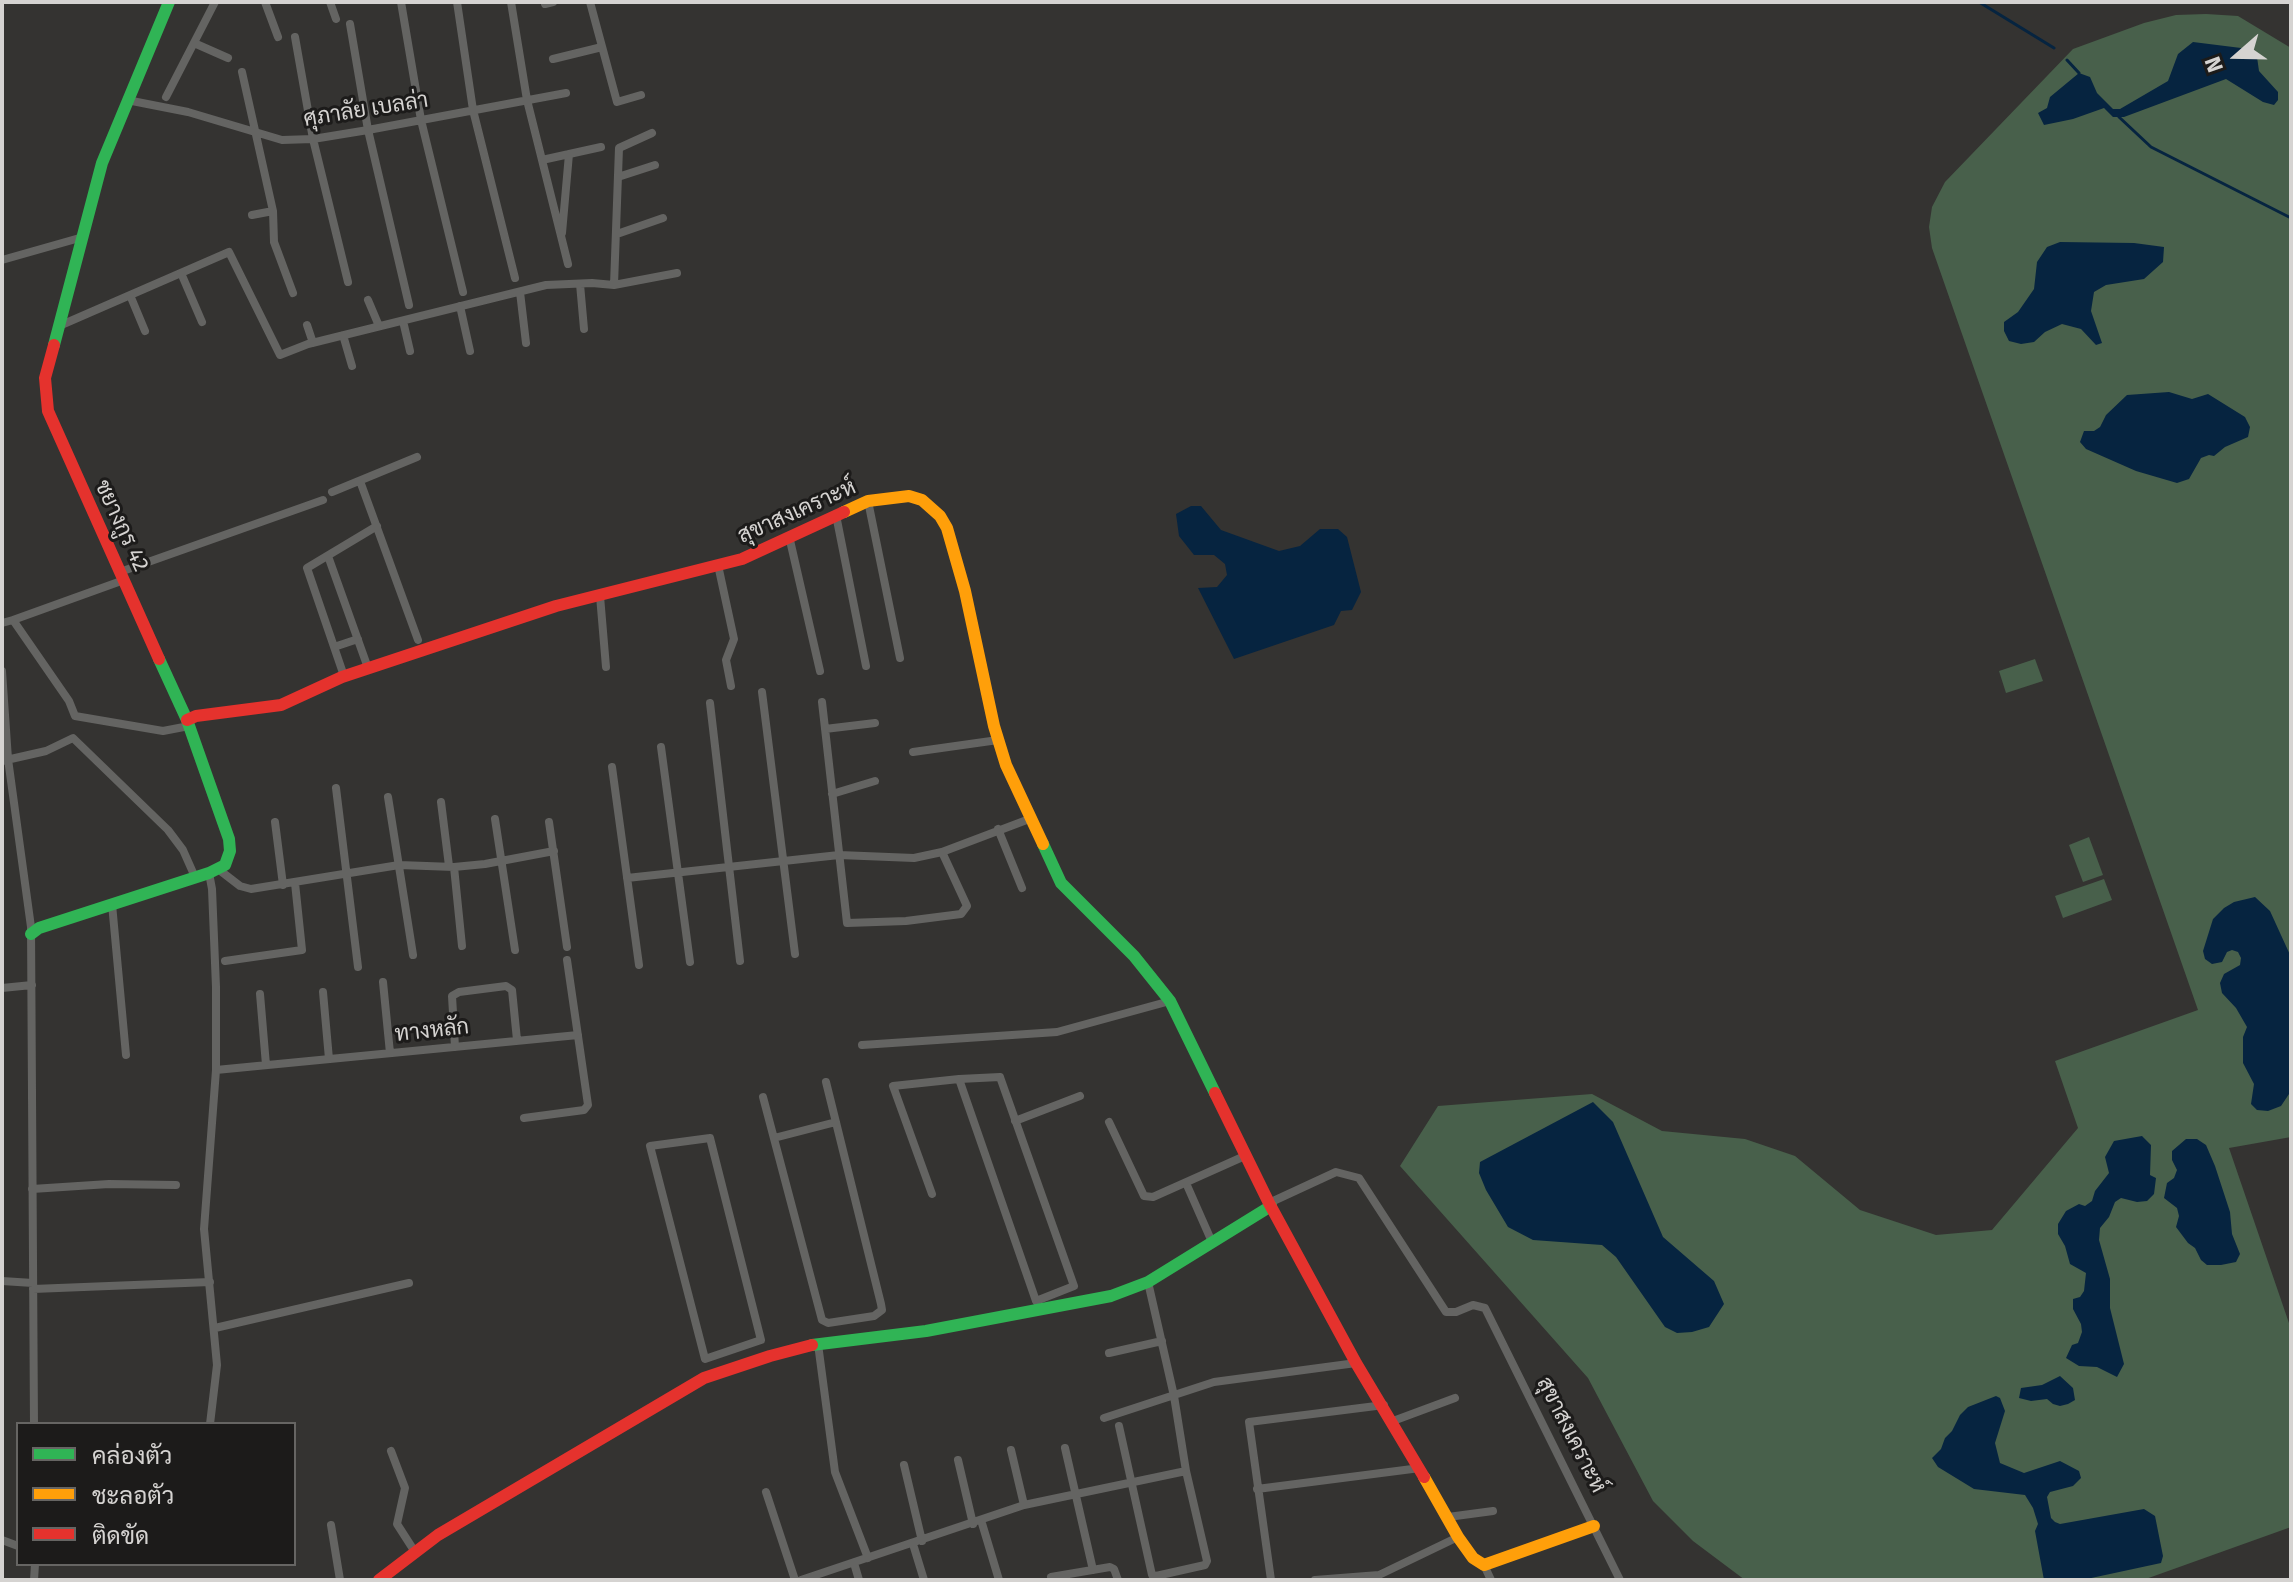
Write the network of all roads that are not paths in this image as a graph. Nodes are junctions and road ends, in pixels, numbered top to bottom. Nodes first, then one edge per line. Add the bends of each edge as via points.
1 (169, 2) edge
2 (215, 2) edge
3 (265, 2) edge
4 (330, 2) edge
5 (401, 2) edge
6 (457, 2) edge
7 (511, 2) edge
8 (590, 2) edge
9 (336, 19) dead end
10 (350, 24) dead end
11 (278, 37) dead end
12 (295, 37) dead end
13 (194, 43) junction
14 (602, 47) junction
15 (228, 58) dead end
16 (553, 59) dead end
17 (242, 72) dead end
18 (566, 93) dead end
19 (641, 95) dead end
20 (166, 97) dead end
21 (127, 100) junction
22 (527, 100) junction
23 (473, 110) junction
24 (421, 120) junction
25 (368, 130) junction
26 (254, 132) junction
27 (652, 133) dead end
28 (313, 139) junction
29 (601, 147) dead end
30 (569, 154) junction
31 (542, 160) junction
32 (655, 165) dead end
33 (618, 177) junction
34 (273, 211) junction
35 (252, 215) dead end
36 (663, 218) dead end
37 (617, 234) junction
38 (83, 237) junction
39 (561, 239) junction
40 (2, 260) edge
41 (568, 264) dead end
42 (181, 273) junction
43 (677, 273) dead end
44 (515, 278) dead end
45 (348, 282) dead end
46 (580, 284) junction
47 (614, 285) junction
48 (463, 292) dead end
49 (520, 292) junction
50 (293, 293) dead end
51 (130, 295) junction
52 (368, 300) dead end
53 (409, 305) dead end
54 (460, 306) junction
55 (403, 321) junction
56 (202, 322) dead end
57 (307, 325) dead end
58 (59, 326) junction
59 (379, 326) junction
60 (584, 329) dead end
61 (145, 331) dead end
62 (343, 335) junction
63 (313, 343) junction
64 (526, 343) dead end
65 (410, 351) dead end
66 (470, 351) dead end
67 (352, 366) dead end
68 (417, 457) dead end
69 (360, 481) junction
70 (332, 492) dead end
71 (323, 500) dead end
72 (868, 501) junction
73 (836, 515) junction
74 (377, 526) junction
75 (789, 536) junction
76 (328, 556) junction
77 (718, 565) junction
78 (122, 576) junction
79 (600, 596) junction
80 (13, 620) junction
81 (2, 623) edge
82 (358, 639) junction
83 (418, 640) dead end
84 (334, 647) junction
85 (900, 658) dead end
86 (866, 666) dead end
87 (606, 667) dead end
88 (368, 668) junction
89 (2, 671) edge
90 (820, 671) dead end
91 (344, 676) junction
92 (731, 686) dead end
93 (762, 692) dead end
94 (822, 702) dead end
95 (710, 703) dead end
96 (188, 723) junction
97 (875, 723) dead end
98 (825, 729) junction
99 (998, 740) junction
100 (661, 747) dead end
101 (913, 752) dead end
102 (5, 760) edge
103 (612, 767) dead end
104 (875, 781) dead end
105 (336, 788) dead end
106 (832, 794) junction
107 (388, 797) dead end
108 (441, 802) dead end
109 (1032, 818) junction
110 (495, 819) dead end
111 (275, 822) dead end
112 (549, 822) dead end
113 (998, 829) junction
114 (554, 851) junction
115 (942, 852) junction
116 (839, 855) junction
117 (502, 859) junction
118 (785, 860) junction
119 (399, 865) junction
120 (452, 867) junction
121 (730, 868) junction
122 (214, 871) junction
123 (344, 872) junction
124 (676, 874) junction
125 (195, 877) junction
126 (627, 878) junction
127 (295, 883) junction
128 (283, 885) junction
129 (1022, 888) dead end
130 (112, 904) junction
131 (31, 934) junction
132 (462, 946) dead end
133 (567, 947) dead end
134 (515, 950) dead end
135 (795, 954) dead end
136 (413, 955) dead end
137 (567, 960) dead end
138 (225, 961) dead end
139 (740, 961) dead end
140 (690, 962) dead end
141 (639, 965) dead end
142 (358, 967) dead end
143 (383, 982) dead end
144 (32, 985) junction
145 (2, 988) edge
146 (323, 992) dead end
147 (260, 994) dead end
148 (1170, 1001) junction
149 (578, 1035) junction
150 (517, 1040) junction
151 (862, 1045) dead end
152 (455, 1047) junction
153 (390, 1053) junction
154 (126, 1055) dead end
155 (329, 1059) junction
156 (266, 1065) junction
157 (216, 1070) junction
158 (959, 1079) junction
159 (826, 1082) dead end
160 (1080, 1096) dead end
161 (763, 1097) dead end
162 (524, 1118) dead end
163 (1015, 1121) junction
164 (836, 1122) junction
165 (1109, 1122) dead end
166 (774, 1138) junction
167 (1247, 1155) junction
168 (1186, 1183) junction
169 (176, 1185) dead end
170 (32, 1189) junction
171 (932, 1194) dead end
172 (1270, 1205) junction
173 (1212, 1242) junction
174 (2, 1281) edge
175 (210, 1282) junction
176 (1148, 1282) junction
177 (409, 1283) dead end
178 (33, 1286) junction
179 (1058, 1292) junction
180 (1063, 1306) junction
181 (858, 1318) junction
182 (215, 1328) junction
183 (862, 1338) junction
184 (1162, 1341) junction
185 (818, 1344) junction
186 (733, 1349) junction
187 (1109, 1353) dead end
188 (1356, 1363) junction
189 (739, 1365) junction
190 (1174, 1396) junction
191 (1455, 1398) dead end
192 (1384, 1405) junction
193 (1104, 1418) dead end
194 (1393, 1421) junction
195 (34, 1422) edge
196 (210, 1422) edge
197 (1119, 1426) dead end
198 (1065, 1448) dead end
199 (1011, 1450) dead end
200 (391, 1451) dead end
201 (958, 1460) dead end
202 (904, 1465) dead end
203 (1420, 1468) junction
204 (1186, 1471) junction
205 (1131, 1483) junction
206 (1257, 1489) junction
207 (766, 1492) dead end
208 (1076, 1493) junction
209 (1024, 1505) junction
210 (1493, 1511) dead end
211 (1448, 1517) junction
212 (977, 1522) junction
213 (331, 1525) dead end
214 (1594, 1526) junction
215 (1458, 1537) junction
216 (918, 1542) junction
217 (415, 1552) junction
218 (868, 1558) junction
219 (854, 1563) junction
220 (1484, 1565) junction
221 (1093, 1570) junction
222 (1365, 1578) edge
223 (1049, 1579) edge
224 (340, 1580) edge
225 (379, 1580) edge
226 (798, 1580) edge
227 (859, 1580) edge
228 (924, 1580) edge
229 (999, 1580) edge
230 (1118, 1580) edge
231 (1271, 1580) edge
232 (1315, 1580) edge
233 (1491, 1580) edge
234 (1620, 1580) edge

1 - 21 street, ชยางกูร 42
2 - 13 street
3 - 11 street
4 - 9 street
5 - 24 street
6 - 23 street
7 - 22 street
8 - 14 street
10 - 25 street
12 - 28 street
13 - 15 street
13 - 20 street
14 - 16 street
14 - 19 street via 617,102
17 - 26 street
18 - 22 street, ศุภาลัย เบลล่า
21 - 26 street, ศุภาลัย เบลล่า
21 - 38 street, ชยางกูร 42 via 102,163
22 - 23 street, ศุภาลัย เบลล่า
22 - 31 street
23 - 24 street, ศุภาลัย เบลล่า
23 - 44 street
24 - 25 street, ศุภาลัย เบลล่า
24 - 48 street
25 - 28 street, ศุภาลัย เบลล่า
25 - 53 street
26 - 28 street, ศุภาลัย เบลล่า via 282,140
26 - 34 street
27 - 33 street via 619,148
28 - 45 street
29 - 30 street
30 - 31 street
30 - 39 street
31 - 39 street
32 - 33 street
33 - 37 street
34 - 35 street
34 - 50 street via 274,242
36 - 37 street
37 - 47 street
38 - 40 street
38 - 58 street, ชยางกูร 42
39 - 41 street
42 - 51 street
42 - 56 street
42 - 63 street via 229,252 280,355
43 - 47 street
46 - 47 street
46 - 49 street
46 - 60 street
49 - 54 street
49 - 64 street
51 - 58 street
51 - 61 street
52 - 59 street
54 - 55 street
54 - 66 street
55 - 59 street
55 - 65 street
57 - 63 street
58 - 78 street, ชยางกูร 42 via 45,378 48,411
59 - 62 street
62 - 63 street
62 - 67 street
68 - 69 street
69 - 70 street
69 - 74 street
71 - 78 street
72 - 73 street, สุขาสงเคราะห์
72 - 85 street
72 - 99 street, สุขาสงเคราะห์ via 909,496 940,516 965,591
73 - 75 street, สุขาสงเคราะห์
73 - 86 street
74 - 76 street
74 - 83 street
75 - 77 street, สุขาสงเคราะห์
75 - 90 street
76 - 82 street
76 - 84 street via 307,568
77 - 79 street, สุขาสงเคราะห์
77 - 92 street via 734,639 726,660
78 - 80 street
78 - 96 street, ชยางกูร 42
79 - 87 street
79 - 88 street, สุขาสงเคราะห์
80 - 81 street
80 - 96 street via 75,716 163,731
82 - 84 street
82 - 88 street
84 - 91 street
88 - 91 street, สุขาสงเคราะห์
89 - 102 street
91 - 96 street, สุขาสงเคราะห์ via 281,705 196,716
93 - 118 street
94 - 98 street
95 - 121 street
96 - 122 street, ชยางกูร 42 via 229,839 229,858
97 - 98 street
98 - 106 street
99 - 101 street
99 - 109 street, สุขาสงเคราะห์
100 - 124 street
102 - 125 street via 46,751 73,738 168,830
102 - 131 street
103 - 126 street
104 - 106 street
105 - 123 street
106 - 116 street
107 - 119 street
108 - 120 street
109 - 113 street
109 - 148 street, สุขาสงเคราะห์ via 1061,883 1134,956
110 - 117 street
111 - 128 street
112 - 114 street
113 - 115 street
113 - 129 street
114 - 117 street
114 - 133 street
115 - 116 street via 914,858
115 - 116 street via 967,906 961,914 847,923
116 - 118 street
117 - 120 street
117 - 134 street
118 - 121 street
118 - 135 street
119 - 120 street
119 - 123 street
119 - 136 street
120 - 132 street
121 - 124 street
121 - 139 street
122 - 125 street
122 - 128 street via 251,889
122 - 157 street
123 - 127 street
123 - 142 street
124 - 126 street
124 - 140 street
125 - 130 street
126 - 141 street
127 - 128 street
127 - 138 street via 302,950
130 - 131 street
130 - 154 street
131 - 144 street
137 - 149 street
143 - 153 street
144 - 145 street
144 - 170 street
146 - 155 street
147 - 156 street
148 - 151 street via 1057,1032
148 - 167 street, สุขาสงเคราะห์
149 - 150 street, ทางหลัก
149 - 162 street via 587,1108
150 - 152 street, ทางหลัก
150 - 152 street via 512,990 506,986 454,994
152 - 153 street, ทางหลัก
153 - 155 street, ทางหลัก
155 - 156 street, ทางหลัก
156 - 157 street, ทางหลัก
157 - 175 street via 204,1203
158 - 163 street via 1000,1077
158 - 171 street via 893,1086
158 - 179 street via 1036,1301
159 - 164 street
160 - 163 street
161 - 166 street
163 - 179 street via 1074,1286
164 - 166 street
164 - 181 street via 881,1304 879,1313
165 - 168 street via 1144,1196
166 - 181 street via 822,1320
167 - 168 street
167 - 172 street, สุขาสงเคราะห์
168 - 173 street
169 - 170 street
170 - 178 street
172 - 173 street
172 - 188 street, สุขาสงเคราะห์
172 - 214 street, สุขาสงเคราะห์ via 1336,1172 1359,1178 1446,1312 1473,1305 1485,1308
173 - 176 street
174 - 178 street
175 - 178 street
175 - 182 street
176 - 180 street
176 - 184 street
177 - 182 street
178 - 195 street
179 - 180 street
180 - 183 street
181 - 183 street
182 - 196 street
183 - 185 street
184 - 187 street
184 - 190 street
185 - 189 street
185 - 218 street via 835,1472
186 - 186 street via 761,1340 710,1138 650,1146 705,1359
186 - 189 street
188 - 190 street via 1214,1382
188 - 192 street, สุขาสงเคราะห์
189 - 217 street via 704,1378
190 - 193 street
190 - 204 street
191 - 194 street
192 - 194 street, สุขาสงเคราะห์
192 - 206 street via 1249,1422
194 - 203 street, สุขาสงเคราะห์
197 - 205 street
198 - 208 street
199 - 209 street
200 - 217 street via 405,1488 397,1524
201 - 212 street
202 - 216 street
203 - 206 street
203 - 211 street, สุขาสงเคราะห์
204 - 205 street
204 - 205 street via 1207,1561 1200,1567 1152,1575
205 - 208 street
206 - 231 street
207 - 226 street
208 - 209 street
208 - 221 street
209 - 212 street
210 - 211 street
211 - 215 street, สุขาสงเคราะห์
212 - 216 street
212 - 229 street
213 - 224 street
214 - 220 street
214 - 234 street, สุขาสงเคราะห์
215 - 220 street, สุขาสงเคราะห์
215 - 222 street
216 - 218 street
216 - 228 street
217 - 225 street
218 - 219 street
219 - 226 street
219 - 227 street
220 - 233 street
221 - 223 street
221 - 230 street via 1110,1567
222 - 232 street

